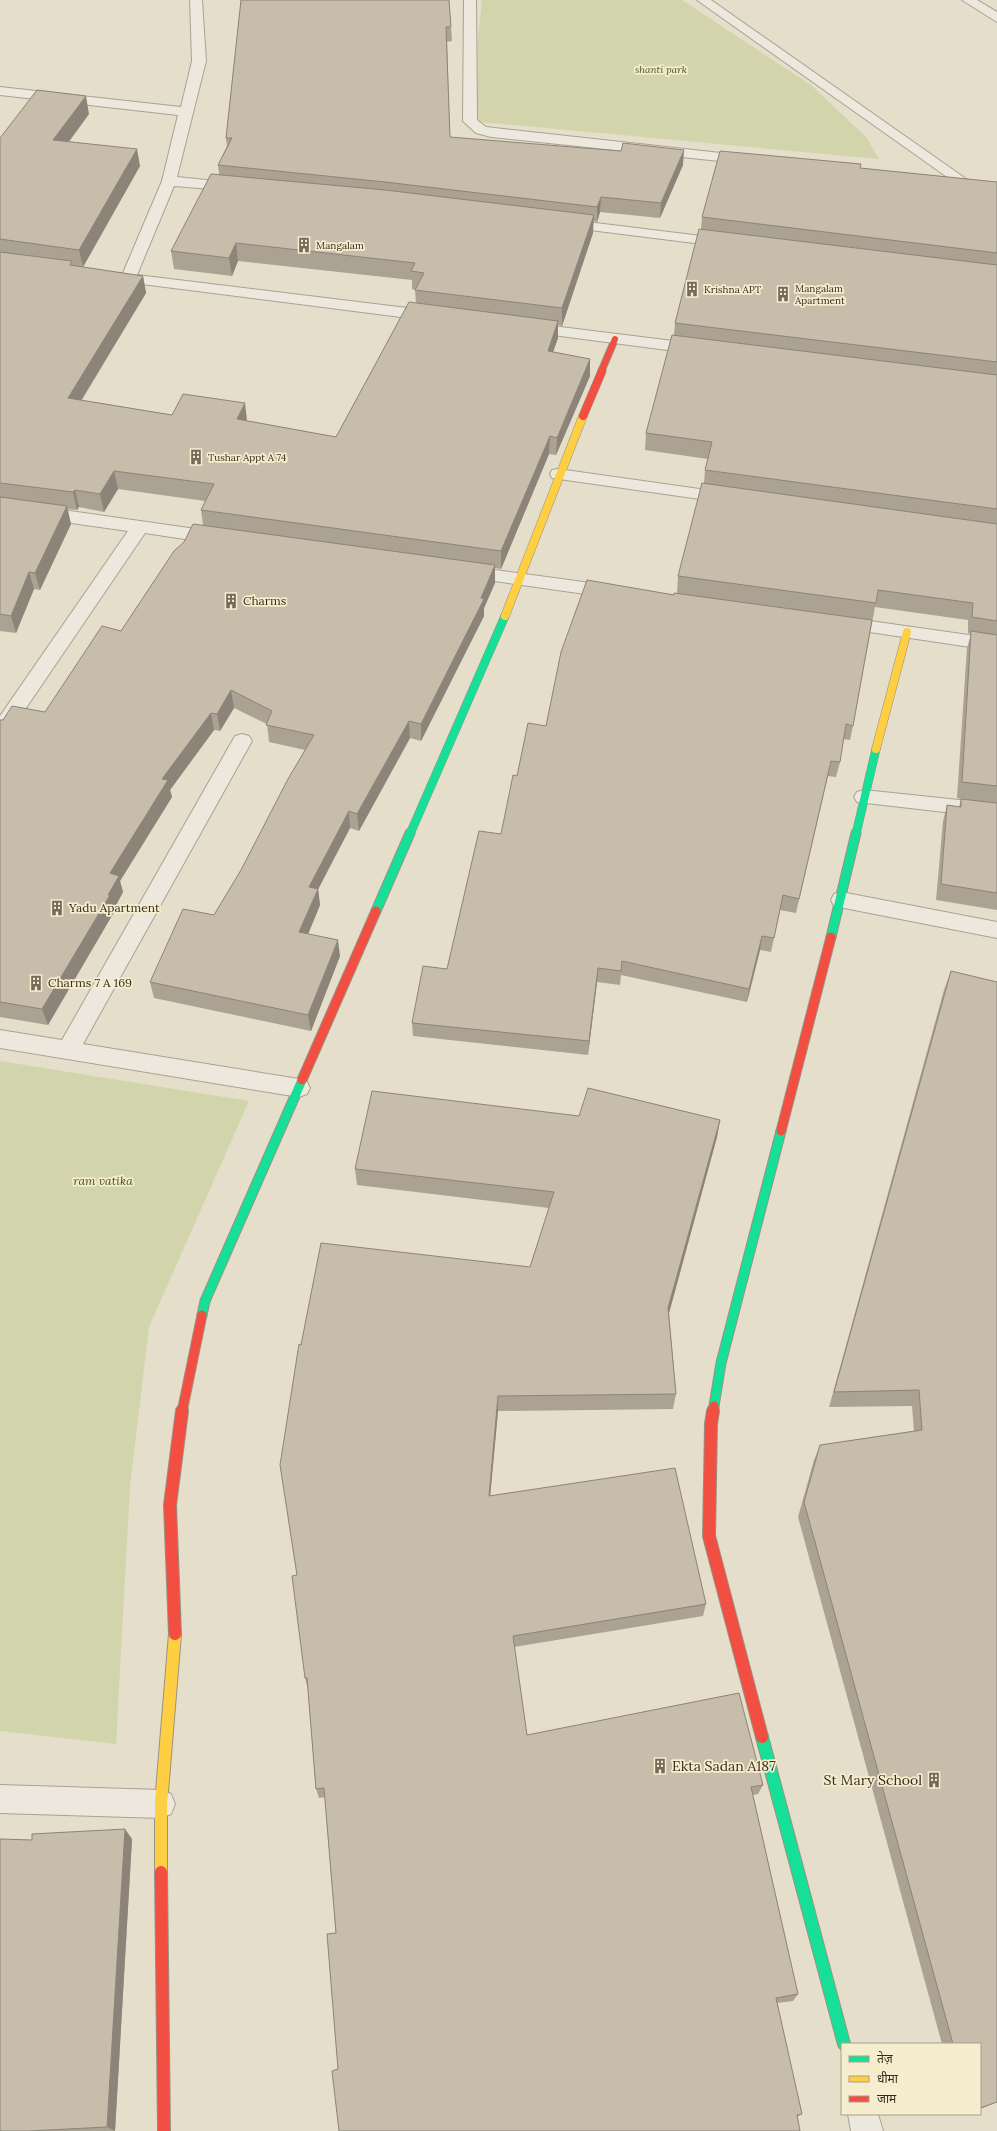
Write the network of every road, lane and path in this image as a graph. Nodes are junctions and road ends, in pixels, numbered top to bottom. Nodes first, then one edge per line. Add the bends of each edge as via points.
1 (196, 0) edge
2 (470, 0) edge
3 (703, 0) edge
4 (968, 0) edge
5 (997, 18) edge
6 (0, 91) edge
7 (186, 112) junction
8 (764, 161) edge
9 (938, 179) edge
10 (169, 181) junction
11 (246, 188) edge
12 (551, 221) edge
13 (739, 244) edge
14 (98, 275) edge
15 (128, 279) junction
16 (450, 318) edge
17 (513, 326) edge
18 (615, 339) junction
19 (716, 351) edge
20 (558, 474) junction
21 (743, 500) edge
22 (0, 507) edge
23 (140, 527) junction
24 (233, 540) edge
25 (451, 570) edge
26 (521, 579) junction
27 (632, 594) edge
28 (828, 622) edge
29 (907, 632) junction
30 (997, 645) edge
31 (0, 731) edge
32 (242, 741) dead end
33 (864, 796) junction
34 (997, 811) edge
35 (841, 900) junction
36 (997, 930) edge
37 (0, 1039) edge
38 (68, 1050) junction
39 (299, 1088) junction
40 (0, 1799) edge
41 (161, 1804) junction
42 (844, 2043) edge
43 (863, 2115) edge
44 (164, 2131) edge
45 (867, 2131) edge

1 - 7 street via 200,61
2 - 8 street via 470,121 481,130 497,134
3 - 9 street via 969,182
4 - 5 street
6 - 7 street
7 - 10 street
10 - 11 street
10 - 15 street
12 - 13 street
14 - 15 street
15 - 16 street
17 - 18 street
18 - 19 street
18 - 20 street
20 - 21 street
20 - 26 street
22 - 23 street
23 - 24 street
23 - 31 street
25 - 26 street
26 - 27 street
26 - 39 street
28 - 29 street
29 - 30 street
29 - 33 street
32 - 38 street
33 - 34 street
33 - 35 street
35 - 36 street
35 - 42 street via 720,1363 711,1424 709,1536
37 - 38 street
38 - 39 street
39 - 41 street via 205,1301 184,1394 170,1505 175,1646
40 - 41 street
41 - 44 street
43 - 45 street

